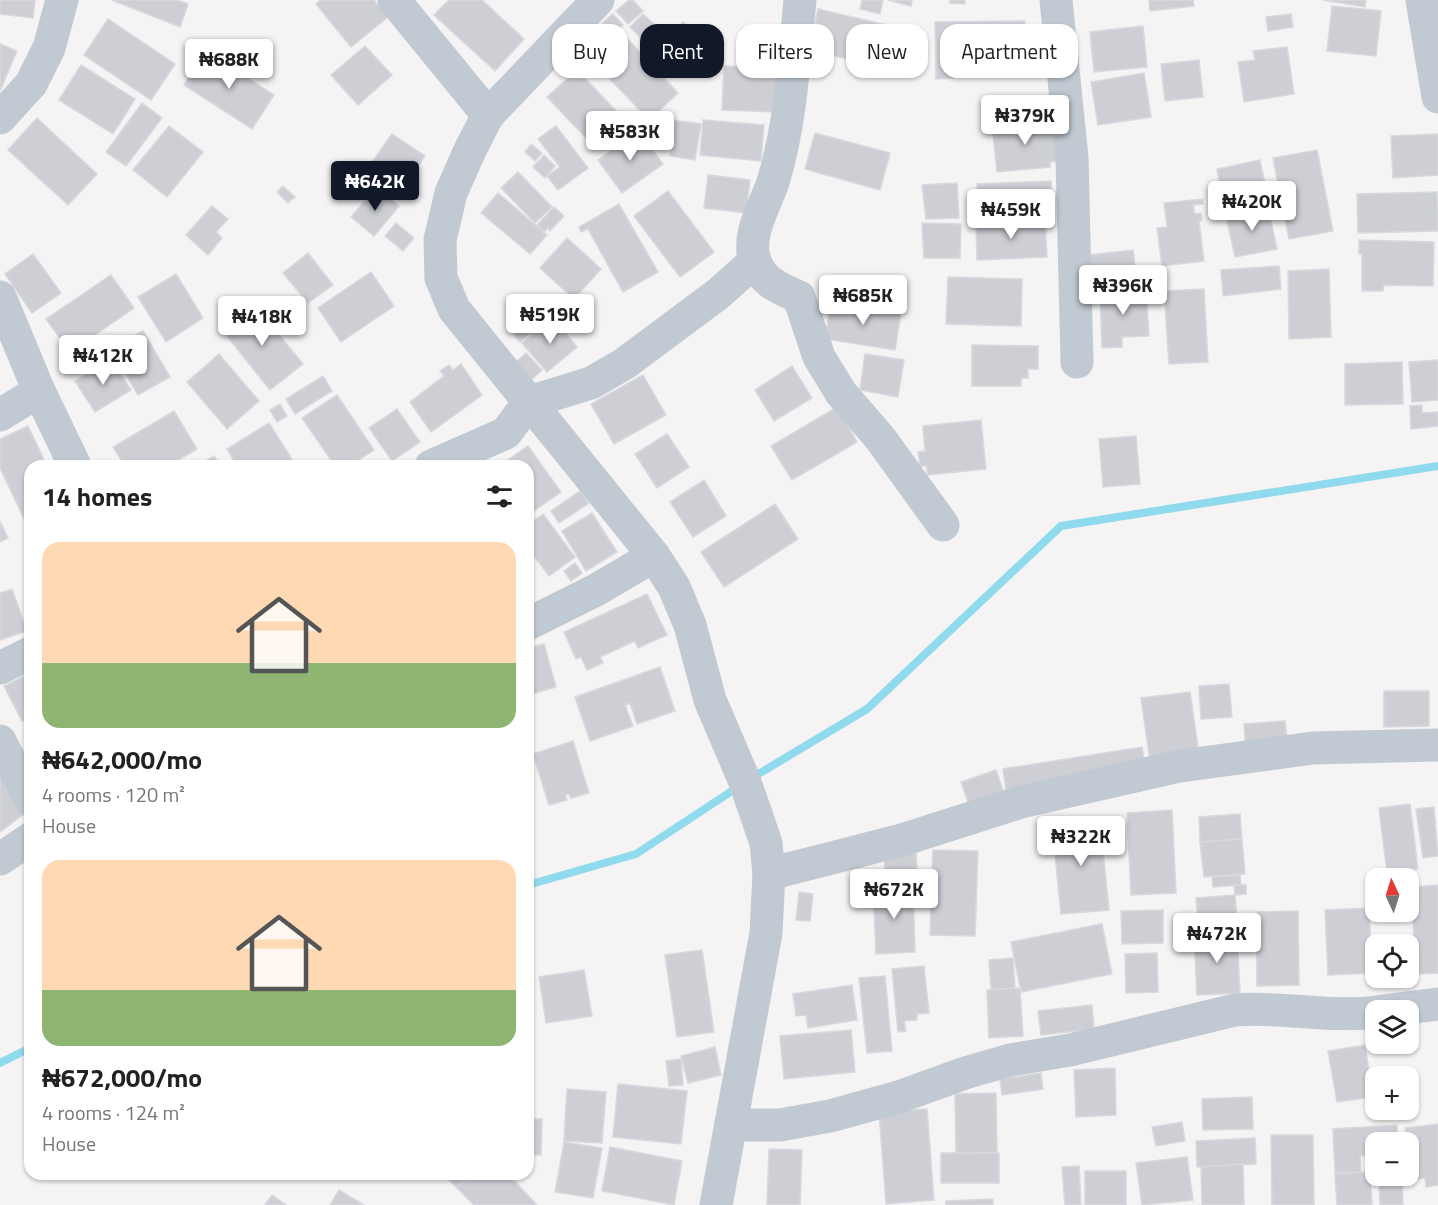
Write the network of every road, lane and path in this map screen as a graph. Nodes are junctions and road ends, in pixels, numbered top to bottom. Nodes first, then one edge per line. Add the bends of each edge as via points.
1 (62, 0) edge
2 (394, 0) edge
3 (598, 0) edge
4 (800, 0) edge
5 (1056, 0) edge
6 (1422, 0) edge
7 (1438, 97) edge
8 (488, 115) junction
9 (0, 118) edge
10 (755, 261) junction
11 (0, 297) edge
12 (1077, 362) dead end
13 (39, 392) junction
14 (529, 402) junction
15 (0, 415) edge
16 (72, 460) edge
17 (444, 460) edge
18 (943, 525) dead end
19 (654, 556) junction
20 (534, 621) edge
21 (24, 656) edge
22 (0, 668) edge
23 (0, 741) edge
24 (1438, 745) edge
25 (24, 787) edge
26 (24, 843) edge
27 (0, 860) edge
28 (769, 874) junction
29 (1438, 1004) edge
30 (1419, 1006) edge
31 (1365, 1012) edge
32 (731, 1125) junction
33 (716, 1205) edge

1 - 9 street via 49,48 31,84
2 - 8 street
3 - 8 street
4 - 10 street via 789,114 773,182 756,227 752,247
5 - 12 street via 1072,158
6 - 7 street
8 - 14 street via 451,193 440,240 441,278 454,309
10 - 14 street via 718,294 624,364 591,383
10 - 18 street via 765,280 799,297 819,357 841,393 880,438
11 - 13 street
13 - 15 street
13 - 16 street
14 - 17 street via 506,433
14 - 19 street
19 - 20 street
19 - 28 street via 674,587 690,625 710,700 766,843
21 - 22 street
23 - 25 street
24 - 28 street via 1313,748 1180,766 1021,802 902,840
26 - 27 street
28 - 32 street via 766,933
29 - 30 street
31 - 32 street via 1234,1010 1070,1050 1010,1060 830,1116 780,1125
32 - 33 street

